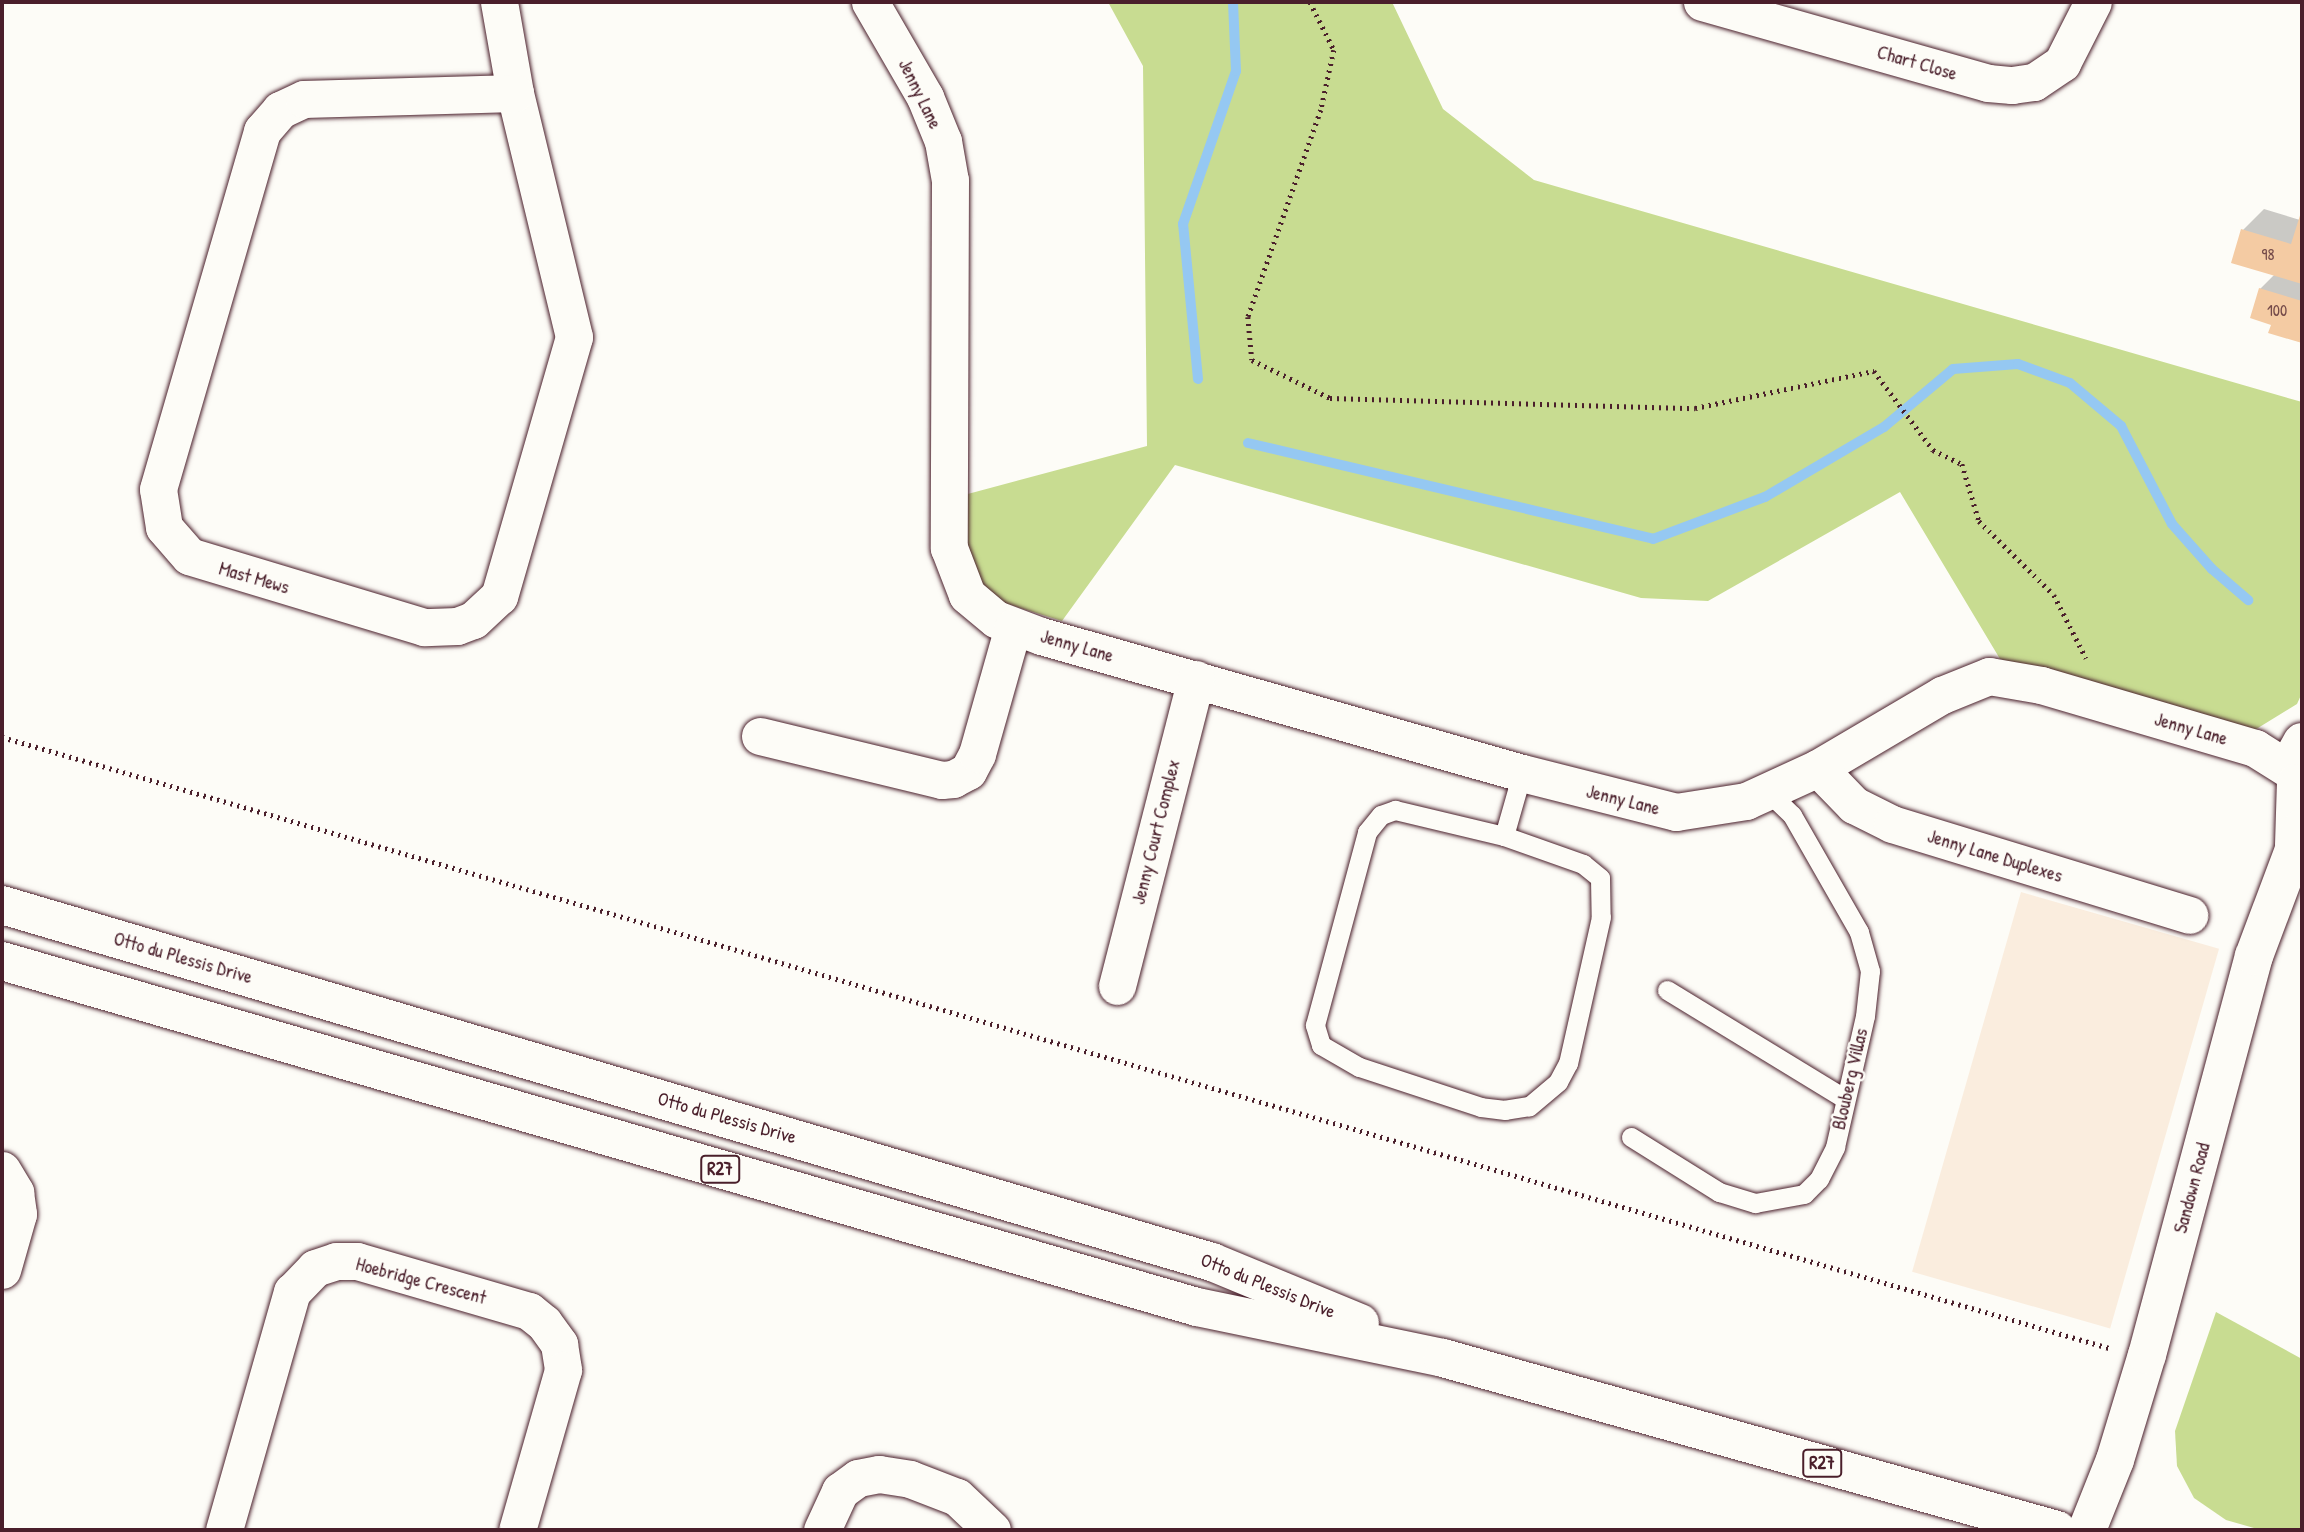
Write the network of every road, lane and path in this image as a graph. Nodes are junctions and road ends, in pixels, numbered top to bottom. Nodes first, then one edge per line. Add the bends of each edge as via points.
1 (499, 2) edge
2 (870, 2) edge
3 (1310, 2) edge
4 (1702, 2) edge
5 (2093, 2) edge
6 (515, 93) junction
7 (1013, 626) junction
8 (1196, 679) junction
9 (2096, 701) junction
10 (760, 736) dead end
11 (2, 737) edge
12 (2298, 766) edge
13 (1818, 768) junction
14 (1521, 773) junction
15 (1768, 792) junction
16 (1504, 836) junction
17 (2298, 837) edge
18 (2, 905) edge
19 (2189, 915) dead end
20 (2, 961) edge
21 (1117, 986) dead end
22 (1667, 990) dead end
23 (1844, 1098) junction
24 (1630, 1138) dead end
25 (2, 1170) edge
26 (2, 1270) edge
27 (2120, 1350) dead end
28 (1443, 1358) junction
29 (223, 1530) edge
30 (517, 1530) edge
31 (822, 1530) edge
32 (992, 1530) edge
33 (2057, 1530) edge
34 (2087, 1530) edge

1 - 6 street, Mast Mews
2 - 7 street, Jenny Lane via 925,97 943,141 950,180 952,565 980,609
3 - 9 path via 1334,50 1321,110 1248,317 1252,360 1330,398 1695,408 1874,371 1928,444 1962,464 1979,521 2054,595 2092,670
4 - 5 street, Chart Close via 1988,83 2012,85 2034,82 2062,63
6 - 6 street, Mast Mews via 574,337 499,596 473,620 424,627 189,556 164,527 158,489 262,131 280,110 304,99
7 - 8 street, Jenny Lane
7 - 10 street via 977,754 968,771 953,779
8 - 14 street, Jenny Lane
8 - 21 street, Jenny Court Complex
9 - 12 street, Jenny Lane via 2255,748
9 - 13 street, Jenny Lane via 2001,676 1976,679
11 - 27 path
12 - 17 main road, Sandown Road
13 - 15 street, Jenny Lane
13 - 19 street, Jenny Lane Duplexes via 1854,805 1892,824
14 - 15 street, Jenny Lane via 1676,811 1723,808
14 - 16 lane
15 - 23 lane, Blouberg Villas via 1792,816 1852,921 1870,971 1865,1016
16 - 16 lane via 1395,810 1374,821 1367,832 1315,1025 1326,1052 1481,1107 1506,1110 1529,1106 1558,1082 1568,1063 1604,890 1592,869
17 - 34 main road, Sandown Road via 2254,956 2118,1452
18 - 28 main road, Otto du Plessis Drive / R27 via 1212,1262
20 - 28 main road, Otto du Plessis Drive / R27 via 1197,1307
22 - 23 lane
23 - 24 lane, Blouberg Villas via 1835,1147 1819,1179 1804,1194 1778,1202 1755,1203 1719,1192
25 - 26 street via 15,1192 18,1214
28 - 33 main road, Otto du Plessis Drive / R27
29 - 30 street, Hoebridge Crescent via 292,1292 315,1268 357,1261 529,1311 544,1322 559,1344 563,1370
31 - 32 street via 840,1491 858,1478 879,1474 910,1479 957,1497

